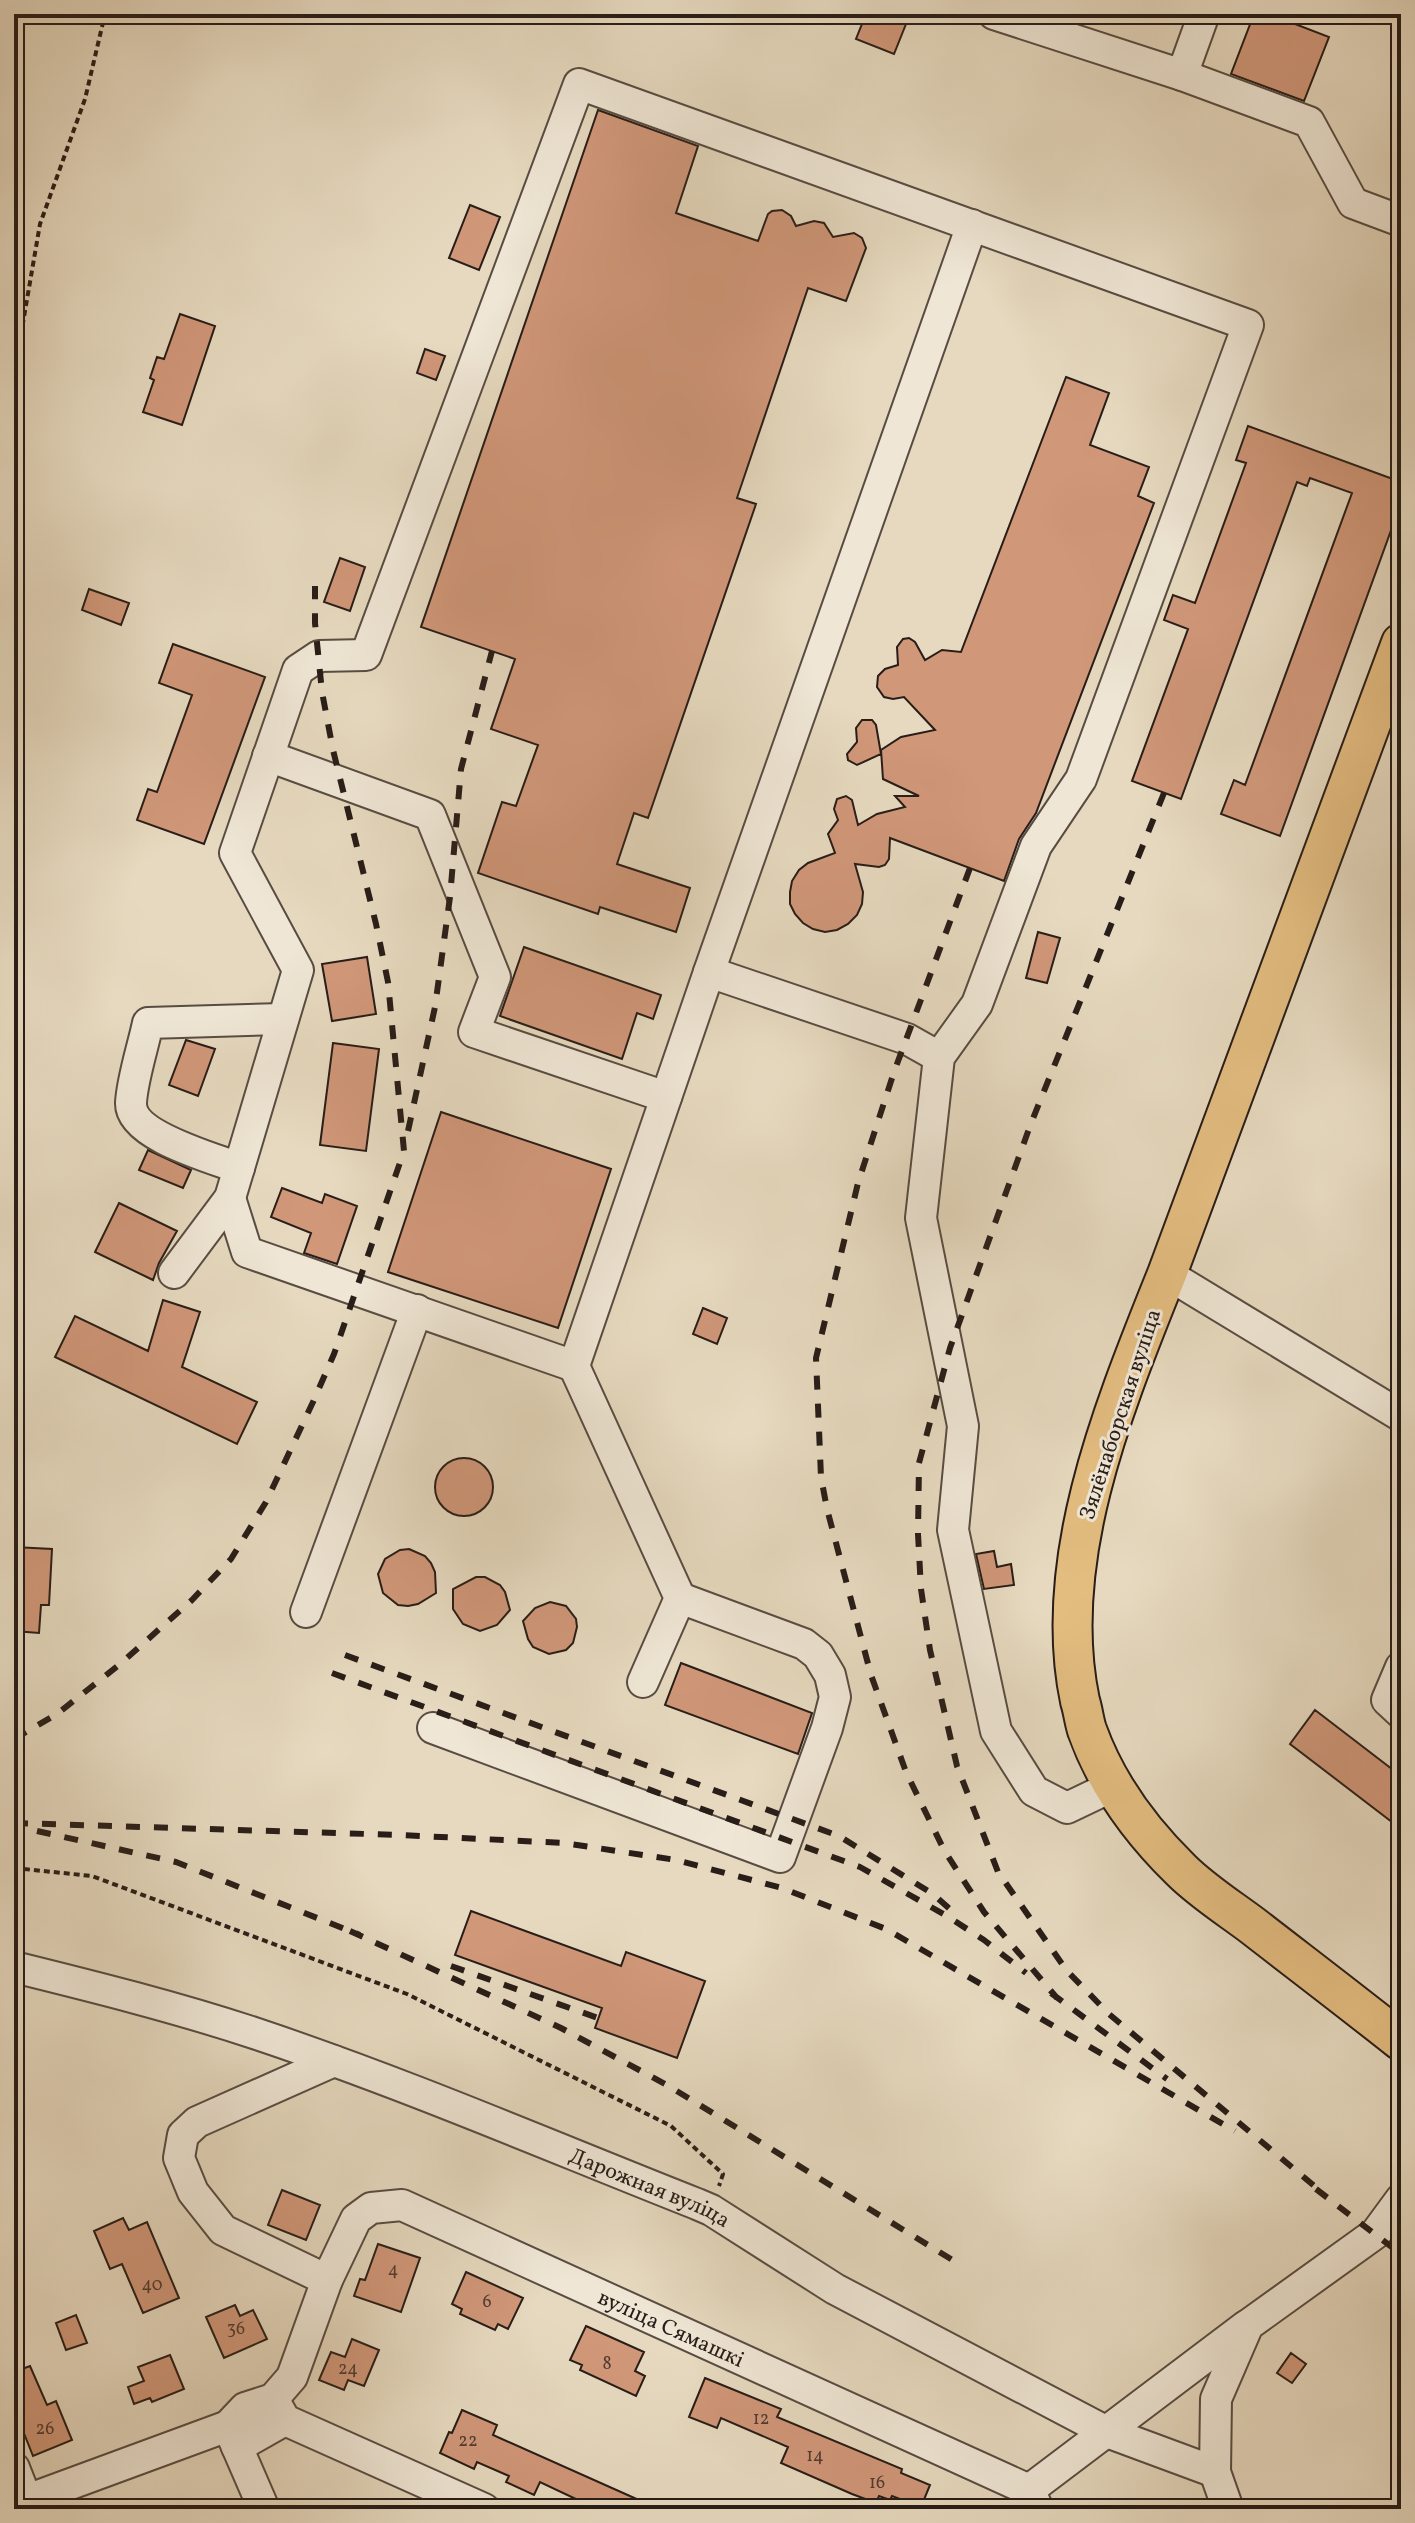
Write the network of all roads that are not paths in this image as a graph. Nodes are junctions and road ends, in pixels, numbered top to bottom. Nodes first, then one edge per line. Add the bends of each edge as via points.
1 (994, 14) edge
2 (1204, 14) edge
3 (1182, 75) junction
4 (1401, 221) edge
5 (972, 225) junction
6 (1401, 643) edge
7 (268, 756) junction
8 (709, 972) junction
9 (283, 1019) junction
10 (939, 1057) junction
11 (666, 1097) junction
12 (239, 1168) junction
13 (230, 1198) junction
14 (174, 1273) dead end
15 (1167, 1274) junction
16 (417, 1310) junction
17 (574, 1366) junction
18 (1401, 1416) edge
19 (680, 1598) junction
20 (306, 1612) dead end
21 (1401, 1667) edge
22 (643, 1682) dead end
23 (1401, 1713) edge
24 (433, 1728) dead end
25 (1113, 1786) junction
26 (14, 1967) edge
27 (1401, 2041) edge
28 (334, 2061) junction
29 (1401, 2199) edge
30 (327, 2280) junction
31 (1248, 2325) junction
32 (279, 2410) junction
33 (1107, 2432) junction
34 (233, 2436) junction
35 (14, 2468) edge
36 (1215, 2472) junction
37 (1034, 2500) edge
38 (28, 2505) edge
39 (264, 2509) edge
40 (484, 2509) edge
41 (1228, 2509) edge

1 - 3 street
2 - 3 street
3 - 4 street via 1309,122 1353,203
5 - 7 street via 579,84 366,655 319,656 298,670
5 - 8 street
5 - 10 street via 1248,325 1081,779 1036,846 977,1004
6 - 15 main road, Зялёнаборская вуліца
7 - 9 street via 235,853 298,970
7 - 11 street via 430,815 495,977 474,1032
8 - 10 street via 907,1039
8 - 11 street
9 - 12 street
9 - 12 street via 148,1023 131,1105 135,1119 155,1134
10 - 25 street via 921,1218 963,1426 953,1530 996,1731 1034,1791 1067,1808
11 - 17 street
12 - 13 street
13 - 14 street
13 - 16 street via 247,1252
15 - 18 street
15 - 25 main road, Зялёнаборская вуліца via 1102,1454 1078,1543 1073,1589 1076,1682 1087,1729
16 - 17 street
16 - 20 street
17 - 19 street
19 - 22 street
19 - 24 street via 804,1644 830,1675 835,1697 827,1728 780,1857
21 - 23 street via 1387,1700
25 - 27 main road, Зялёнаборская вуліца via 1182,1871
26 - 28 street, Дарожная вуліца via 144,1999
28 - 30 street via 197,2122 183,2135 179,2158 193,2192 223,2230
28 - 33 street, Дарожная вуліца via 711,2210 835,2289
29 - 31 street via 1376,2233
30 - 32 street, вуліца Сямашкі
30 - 37 street, вуліца Сямашкі via 356,2219 371,2208 402,2205
31 - 33 street
31 - 36 street via 1216,2399
32 - 34 street
32 - 40 street
33 - 36 street, Дарожная вуліца
33 - 37 street
34 - 38 street
34 - 39 street
35 - 38 street
36 - 41 street

